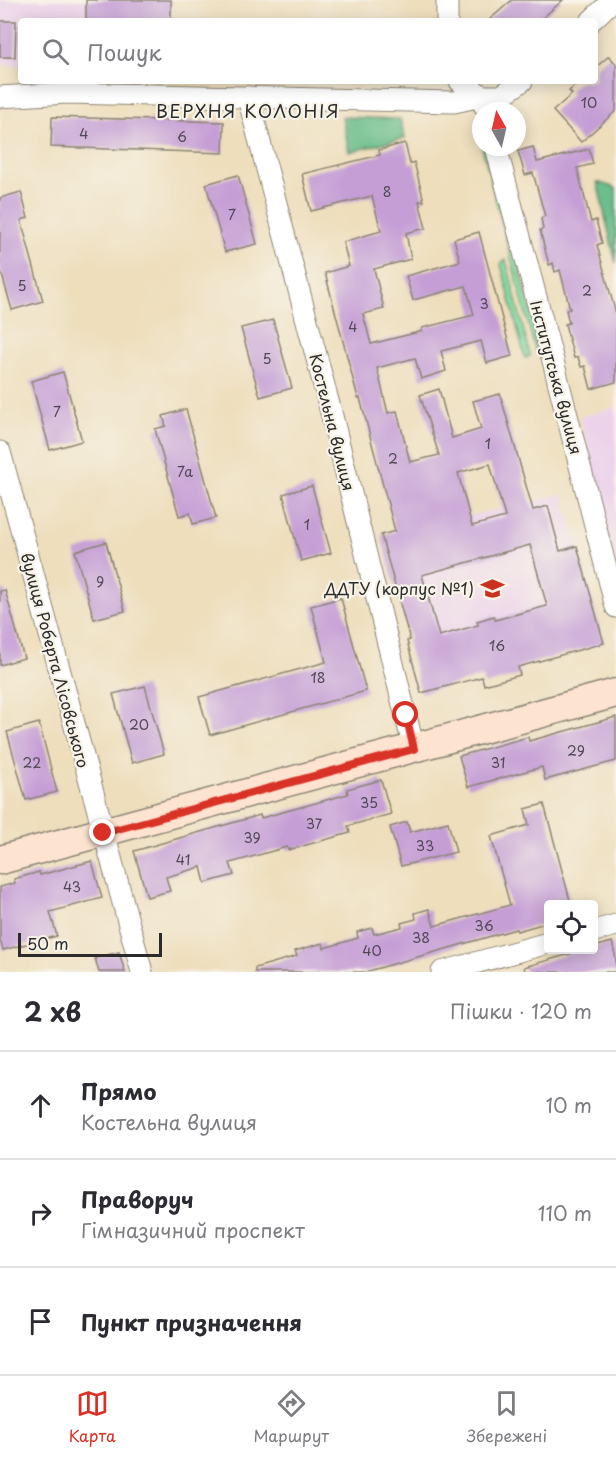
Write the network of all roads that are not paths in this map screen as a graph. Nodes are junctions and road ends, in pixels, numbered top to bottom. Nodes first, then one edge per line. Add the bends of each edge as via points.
1 (447, 0) edge
2 (613, 0) edge
3 (447, 18) edge
4 (594, 18) edge
5 (463, 84) edge
6 (518, 84) edge
7 (0, 97) edge
8 (248, 97) junction
9 (482, 102) edge
10 (488, 102) edge
11 (472, 103) edge
12 (497, 156) edge
13 (0, 452) edge
14 (616, 607) edge
15 (616, 693) edge
16 (414, 749) junction
17 (103, 833) junction
18 (0, 860) edge
19 (616, 924) edge
20 (598, 930) edge
21 (544, 944) edge
22 (142, 972) edge
23 (442, 972) edge

1 - 3 street
2 - 4 street
5 - 9 street
6 - 10 street
7 - 8 street via 67,93
8 - 11 street
8 - 16 street, Костельна вулиця
12 - 14 street, Інститутська вулиця
13 - 17 street, вулиця Роберта Лісовського
15 - 16 main road
16 - 17 main road
17 - 18 main road
17 - 22 street, вулиця Роберта Лісовського
19 - 20 street
21 - 23 street

